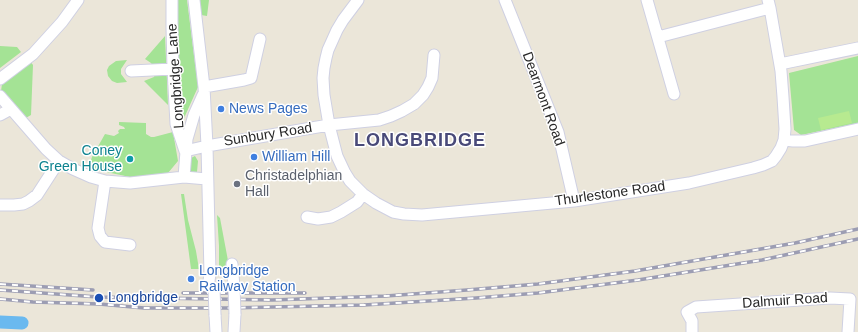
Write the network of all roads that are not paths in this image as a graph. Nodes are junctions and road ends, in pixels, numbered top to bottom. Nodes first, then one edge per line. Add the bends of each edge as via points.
1 (78, 0) edge
2 (172, 0) edge
3 (194, 0) edge
4 (358, 0) edge
5 (505, 0) edge
6 (647, 0) edge
7 (769, 4) edge
8 (658, 37) junction
9 (260, 39) dead end
10 (858, 48) edge
11 (434, 55) dead end
12 (780, 64) junction
13 (173, 69) junction
14 (131, 71) dead end
15 (0, 79) edge
16 (204, 89) junction
17 (674, 94) dead end
18 (0, 96) edge
19 (11, 109) junction
20 (0, 115) edge
21 (329, 125) junction
22 (858, 129) edge
23 (784, 140) junction
24 (207, 146) junction
25 (185, 151) junction
26 (59, 161) junction
27 (184, 177) junction
28 (207, 179) junction
29 (105, 180) junction
30 (363, 194) junction
31 (574, 201) junction
32 (0, 205) edge
33 (307, 217) dead end
34 (130, 246) dead end
35 (232, 264) dead end
36 (212, 315) junction
37 (210, 332) edge
38 (216, 332) edge
39 (234, 332) edge
40 (692, 332) edge
41 (848, 332) edge

1 - 15 street via 33,54
2 - 13 street, Longbridge Lane
3 - 16 street, Longbridge Lane
4 - 21 street, Thurlestone Road via 342,20 326,58 323,78
5 - 31 street, Dearmont Road via 558,132
6 - 8 street
7 - 8 street
7 - 12 street, Thurlestone Road
8 - 17 street
9 - 16 street via 251,78
10 - 12 street
11 - 21 street, Sunbury Road via 432,78 414,104 379,120
12 - 23 street, Thurlestone Road
13 - 14 street
13 - 25 street, Longbridge Lane via 176,124
16 - 24 street, Longbridge Lane
16 - 25 street, Longbridge Lane
18 - 19 street
19 - 20 street
19 - 26 street
21 - 24 street, Sunbury Road
21 - 30 street, Thurlestone Road via 337,156 345,173
22 - 23 street via 805,141
23 - 31 street, Thurlestone Road via 772,161 763,165 689,183
24 - 25 street
24 - 28 street, Longbridge Lane
25 - 27 street, Longbridge Lane
26 - 29 street via 91,177
26 - 32 street via 37,195 30,201
27 - 28 street
27 - 29 street via 130,183
28 - 36 street, Longbridge Lane, bridge
29 - 34 street via 98,228 100,236 105,242
30 - 31 street, Thurlestone Road via 393,212 404,214
30 - 33 street via 357,202 331,217
35 - 39 street, bridge
36 - 37 street, Longbridge Lane
36 - 38 street, Longbridge Lane
40 - 41 street, Dalmuir Road via 692,321 687,312 696,307 850,298

